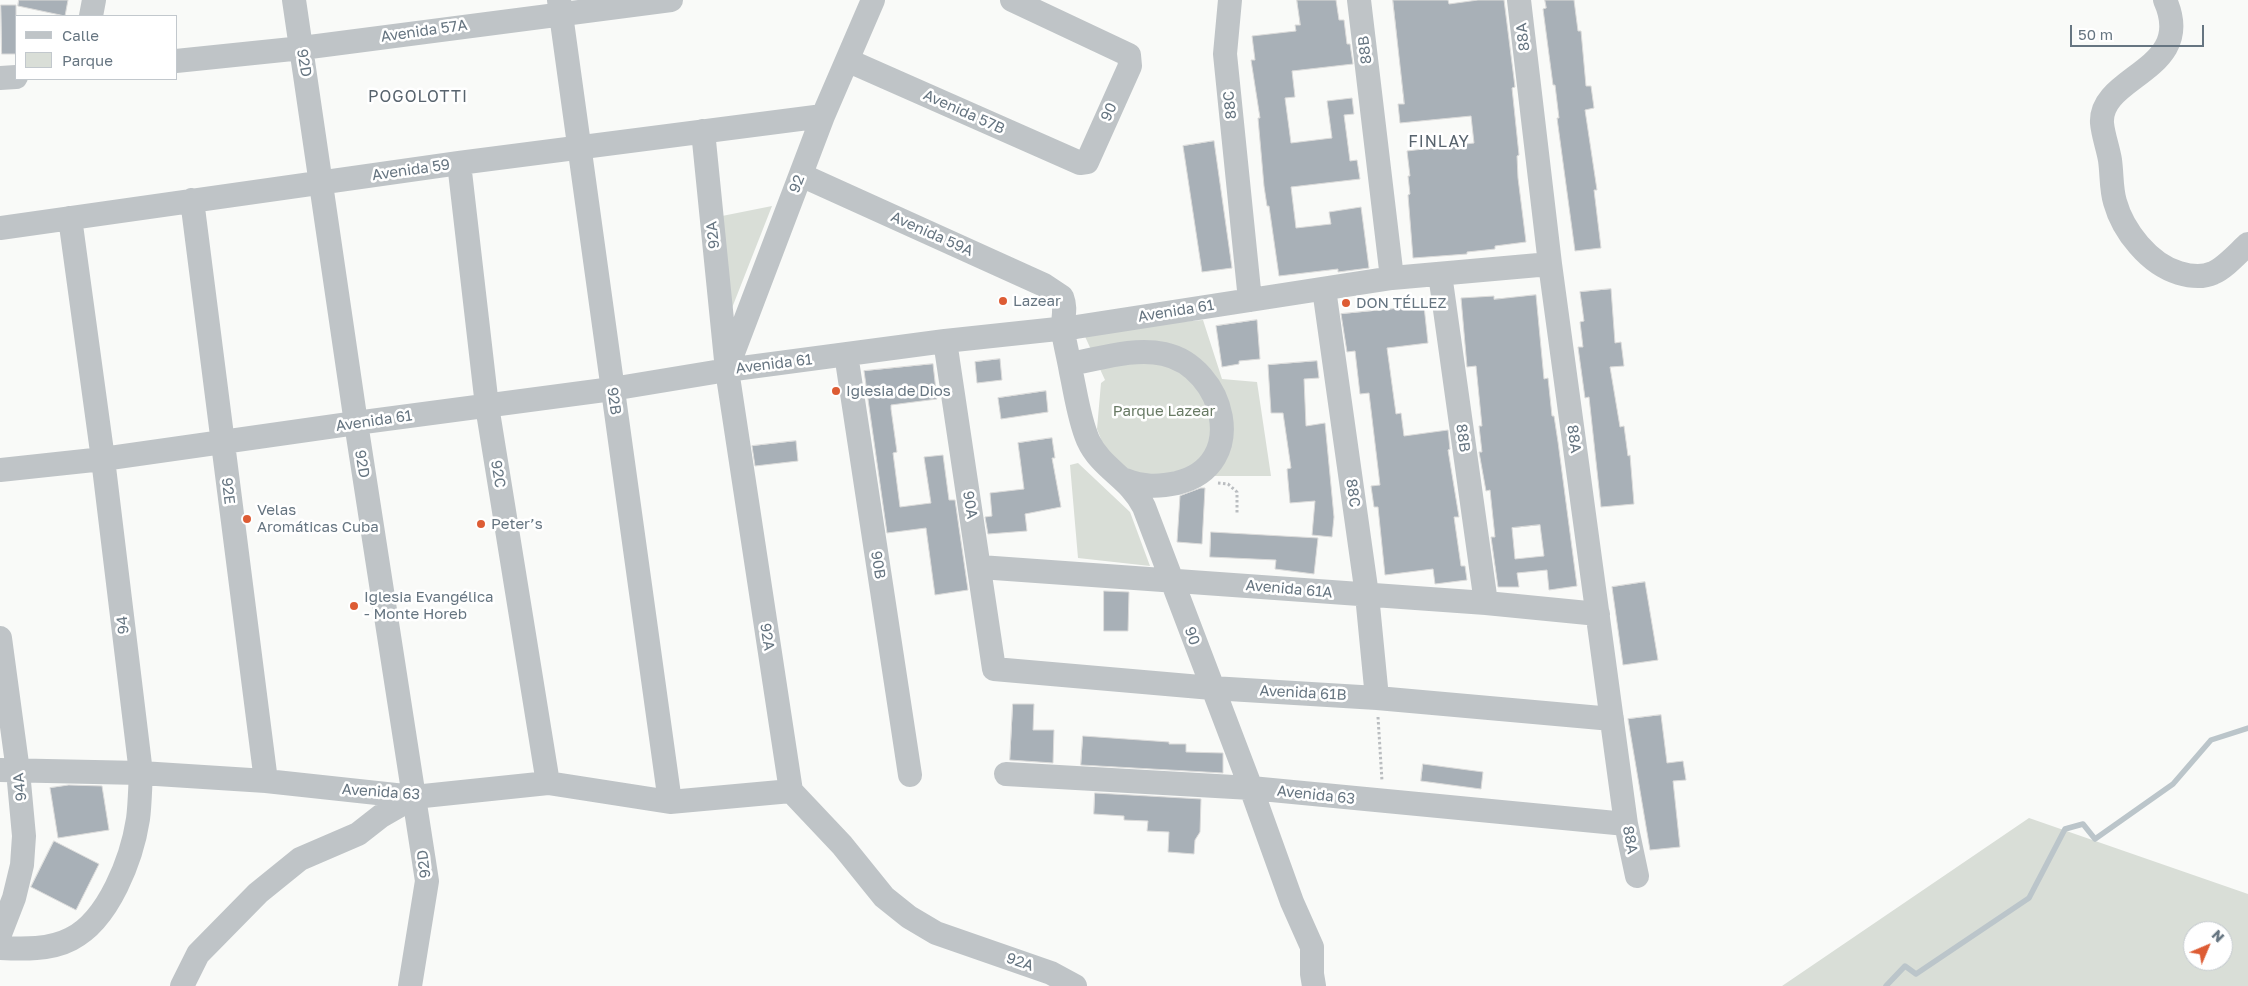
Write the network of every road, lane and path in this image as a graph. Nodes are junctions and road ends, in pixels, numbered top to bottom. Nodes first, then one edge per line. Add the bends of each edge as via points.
1 (94, 0) edge
2 (294, 0) edge
3 (671, 0) edge
4 (873, 0) edge
5 (1012, 0) edge
6 (1230, 0) edge
7 (1359, 0) edge
8 (1519, 0) edge
9 (2165, 0) edge
10 (560, 7) edge
11 (91, 15) edge
12 (302, 48) junction
13 (178, 61) edge
14 (848, 61) junction
15 (15, 77) edge
16 (0, 78) edge
17 (823, 116) junction
18 (703, 131) junction
19 (578, 147) junction
20 (459, 163) junction
21 (1080, 163) joint
22 (801, 174) junction
23 (322, 182) junction
24 (192, 200) junction
25 (70, 218) junction
26 (0, 228) edge
27 (2248, 244) edge
28 (1550, 264) junction
29 (1440, 274) junction
30 (1392, 278) junction
31 (1324, 289) junction
32 (1062, 297) joint
33 (1250, 300) junction
34 (1063, 329) junction
35 (945, 341) junction
36 (846, 354) junction
37 (1070, 364) junction
38 (727, 370) junction
39 (612, 389) junction
40 (486, 406) junction
41 (356, 423) junction
42 (221, 443) junction
43 (102, 459) junction
44 (0, 470) edge
45 (1190, 479) junction
46 (1125, 480) junction
47 (1237, 515) dead end
48 (980, 567) junction
49 (1172, 580) junction
50 (1367, 595) junction
51 (1486, 603) junction
52 (1598, 614) junction
53 (0, 638) edge
54 (994, 669) joint
55 (1212, 688) junction
56 (1377, 698) junction
57 (1612, 720) junction
58 (9, 771) edge
59 (141, 773) junction
60 (1006, 774) dead end
61 (910, 775) dead end
62 (266, 781) junction
63 (548, 783) junction
64 (1251, 788) junction
65 (791, 791) junction
66 (414, 797) junction
67 (670, 802) junction
68 (1383, 802) junction
69 (1626, 824) junction
70 (1637, 876) dead end
71 (0, 934) edge
72 (0, 948) edge
73 (182, 986) edge
74 (410, 986) edge
75 (1075, 986) edge
76 (1314, 986) edge

1 - 11 street
2 - 12 street, 92D
3 - 10 street, Avenida 57A
4 - 14 street, 92
5 - 21 street, 90 via 1129,55 1130,66 1087,162
6 - 33 street, 88C via 1225,54
7 - 30 street, 88B
8 - 28 street, 88A
9 - 27 street via 2171,14 2172,31 2166,47 2146,69 2112,96 2104,108 2102,122 2115,201 2122,219 2144,251 2172,271 2200,276 2213,273
10 - 12 street, Avenida 57A
10 - 19 street, 92B
12 - 13 street, Avenida 57A
12 - 23 street, 92D
14 - 17 street, 92
14 - 21 street, Avenida 57B
15 - 16 street
17 - 18 street, Avenida 59
17 - 22 street, 92
18 - 19 street, Avenida 59
18 - 38 street, 92A
19 - 20 street, Avenida 59
19 - 39 street, 92B
20 - 23 street, Avenida 59
20 - 40 street, 92C
22 - 32 street, Avenida 59A via 1044,285
22 - 38 street, 92
23 - 24 street, Avenida 59
23 - 41 street, 92D
24 - 25 street, Avenida 59
24 - 42 street, 92E
25 - 26 street, Avenida 59
25 - 43 street, 94
28 - 29 street, Avenida 61
28 - 52 street, 88A
29 - 30 street, Avenida 61
29 - 51 street, 88B
30 - 31 street, Avenida 61
31 - 33 street, Avenida 61
31 - 50 street, 88C
32 - 34 street, 90 via 1066,313
33 - 34 street, Avenida 61
34 - 35 street, Avenida 61
34 - 37 street, 90
35 - 36 street, Avenida 61
35 - 48 street, 90A
36 - 38 street, Avenida 61
36 - 61 street, 90B
37 - 45 street via 1148,352 1171,356 1193,369 1212,392 1222,433 1217,455 1200,474
37 - 46 street, 90 via 1089,440 1111,470
38 - 39 street, Avenida 61
38 - 65 street, 92A
39 - 40 street, Avenida 61
39 - 67 street, 92B
40 - 41 street, Avenida 61
40 - 63 street, 92C
41 - 42 street, Avenida 61
41 - 66 street, 92D
42 - 43 street, Avenida 61
42 - 62 street, 92E
43 - 44 street, Avenida 61
43 - 59 street, 94
45 - 46 street via 1152,487
45 - 47 path via 1228,484 1237,492
46 - 49 street, 90 via 1138,494
48 - 49 street, Avenida 61A
48 - 54 street, 90A
49 - 50 street, Avenida 61A
49 - 55 street, 90
50 - 51 street, Avenida 61A
50 - 56 street, 88C
51 - 52 street, Avenida 61A
52 - 57 street, 88A
53 - 58 street, 94A
54 - 55 street, Avenida 61B
55 - 56 street, Avenida 61B
55 - 64 street, 90
56 - 57 street, Avenida 61B
56 - 68 path
57 - 69 street, 88A
58 - 59 street, Avenida 63
58 - 71 street, 94A via 24,836 22,865 14,898
59 - 62 street, Avenida 63
59 - 72 street, 94 via 132,848 108,901 93,922 72,939 49,946
60 - 64 street, Avenida 63
62 - 66 street, Avenida 63
63 - 66 street, Avenida 63
63 - 67 street, Avenida 63
64 - 68 street, Avenida 63
64 - 76 street, 90 via 1292,902 1312,947
65 - 67 street, Avenida 63
65 - 75 street, 92A via 884,897 909,917 936,933 1051,973
66 - 73 street via 358,834 300,860 258,893 198,954
66 - 74 street, 92D via 427,880
68 - 69 street, Avenida 63
69 - 70 street, 88A

